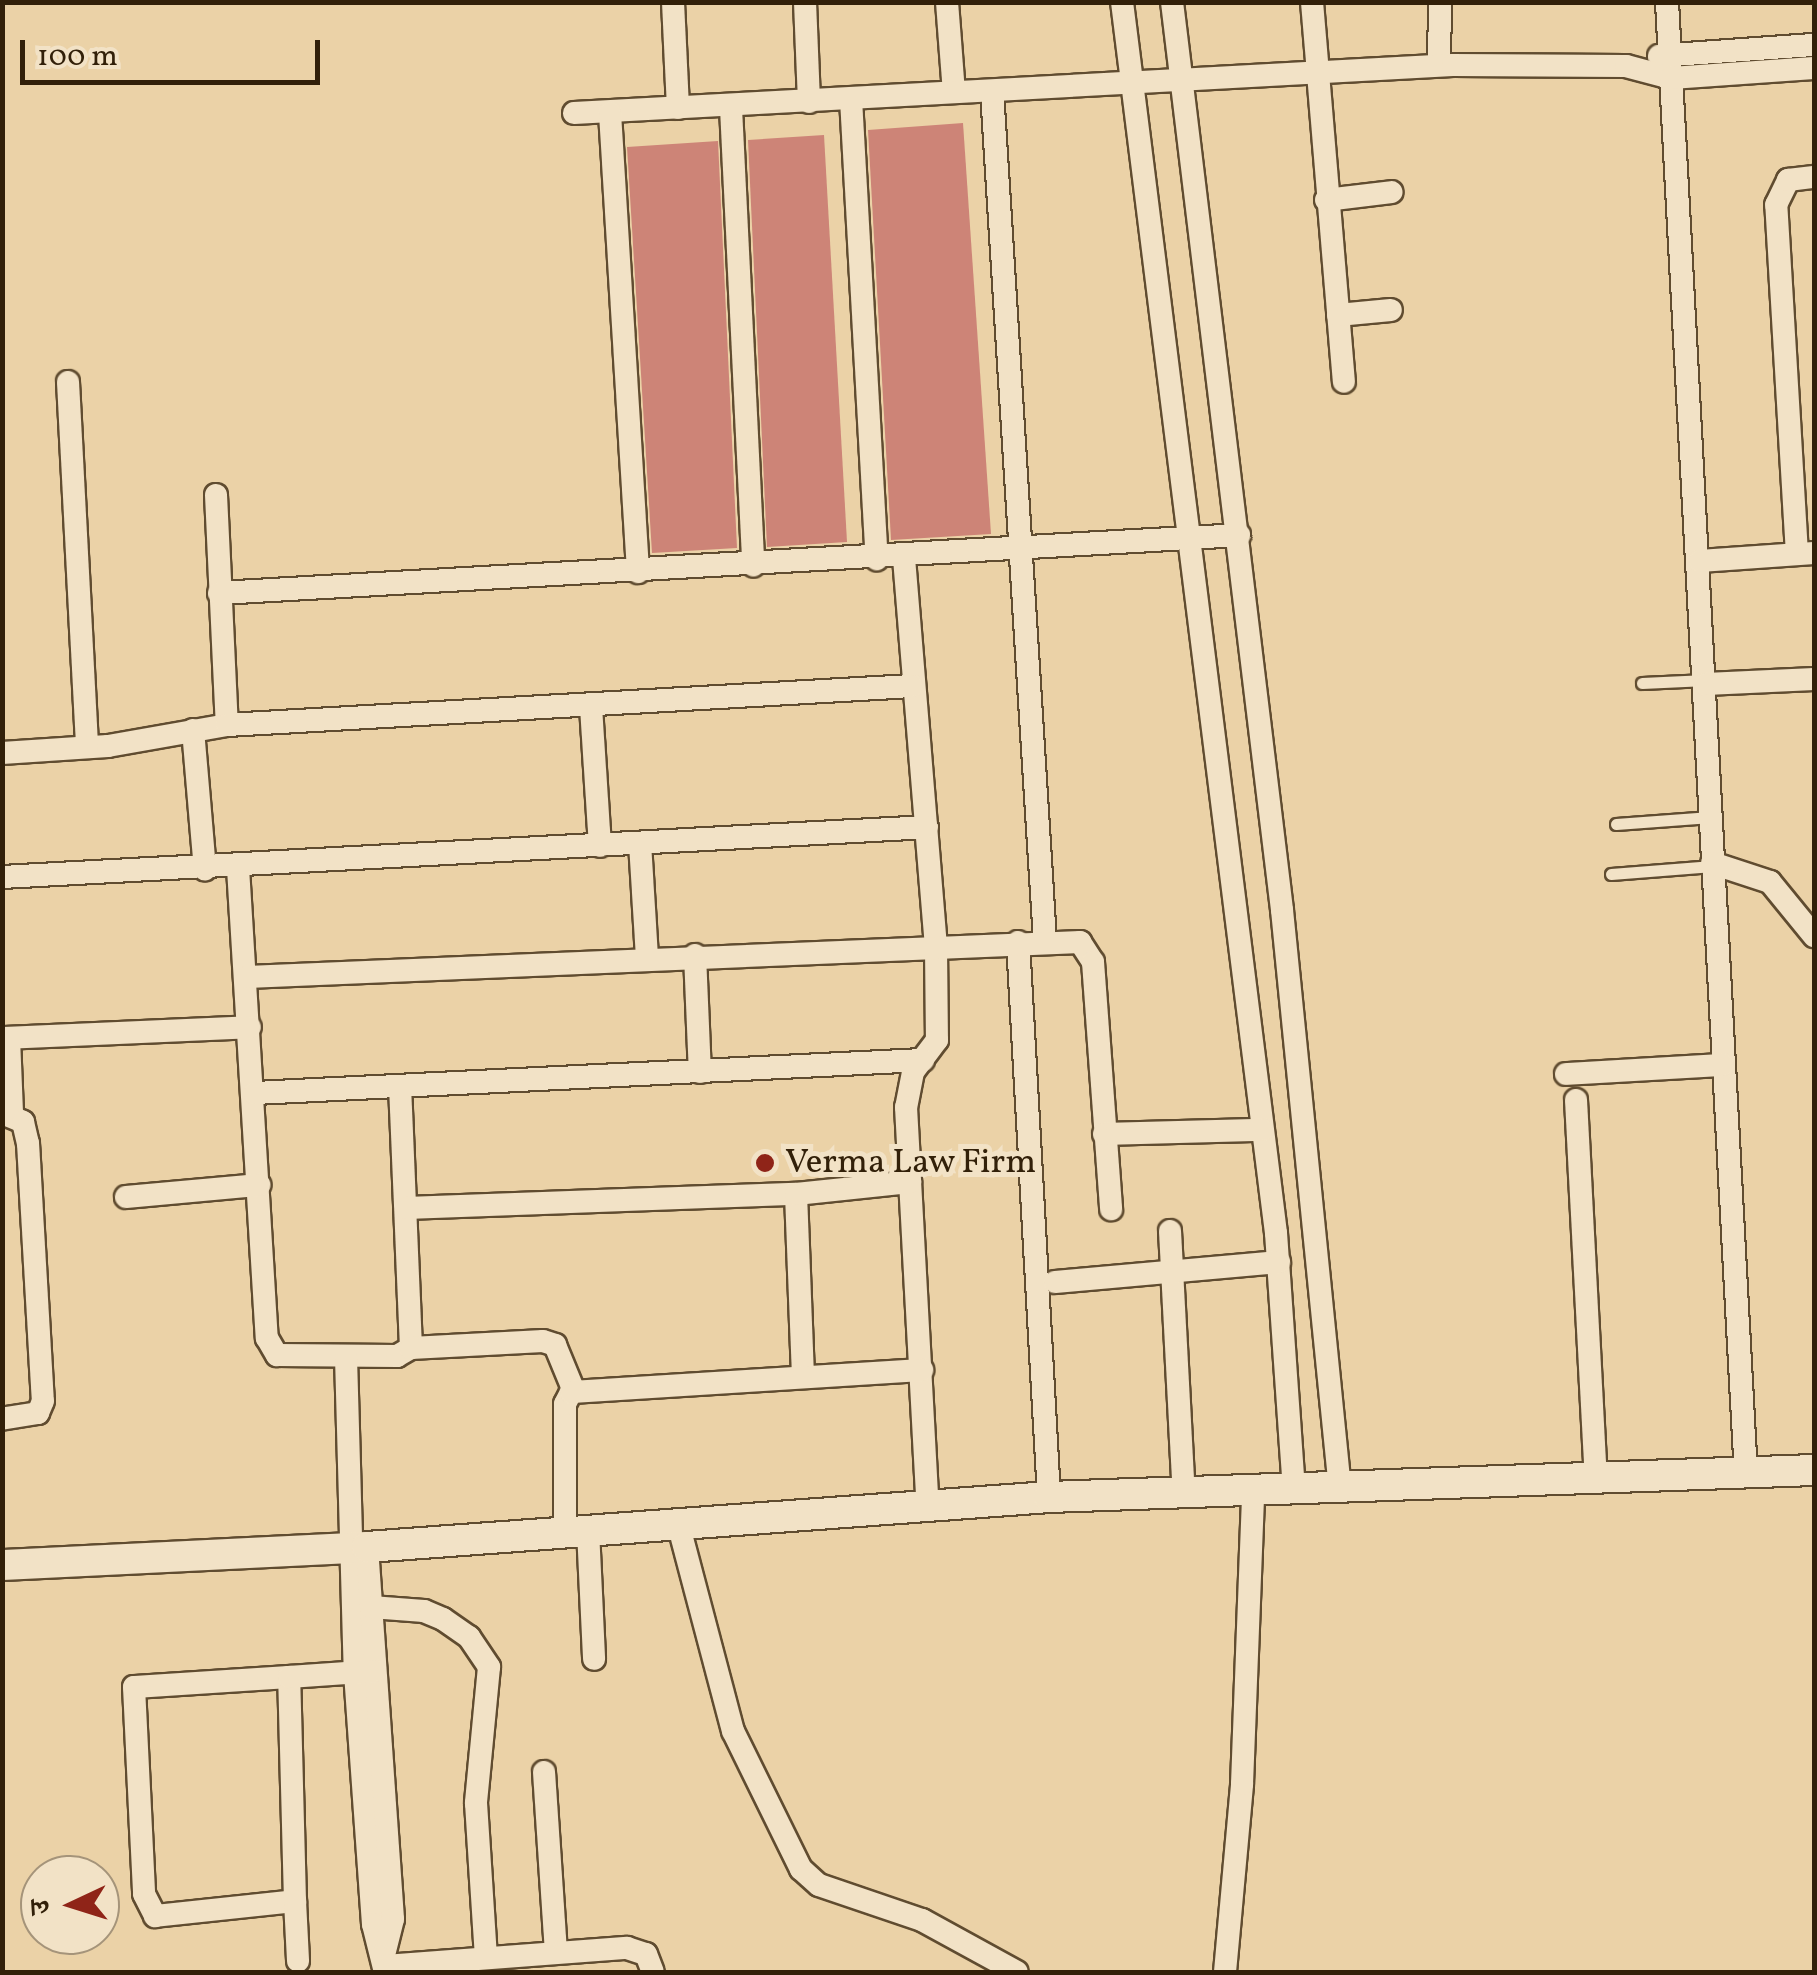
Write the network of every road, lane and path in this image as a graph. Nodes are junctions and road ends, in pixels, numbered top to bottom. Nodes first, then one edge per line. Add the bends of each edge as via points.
1 (673, 2) edge
2 (805, 2) edge
3 (947, 2) edge
4 (1122, 2) edge
5 (1172, 2) edge
6 (1312, 2) edge
7 (1440, 2) edge
8 (1667, 2) edge
9 (1814, 45) edge
10 (1670, 53) junction
11 (1439, 66) junction
12 (1626, 66) junction
13 (1814, 68) edge
14 (1314, 72) junction
15 (1671, 78) junction
16 (1182, 82) junction
17 (1134, 86) junction
18 (992, 91) junction
19 (954, 92) junction
20 (851, 99) junction
21 (809, 102) junction
22 (678, 108) junction
23 (731, 108) junction
24 (574, 113) dead end
25 (610, 113) junction
26 (1814, 178) edge
27 (1392, 192) dead end
28 (1326, 200) junction
29 (1390, 310) dead end
30 (1338, 315) junction
31 (68, 382) dead end
32 (1344, 382) dead end
33 (216, 495) dead end
34 (1239, 535) junction
35 (1188, 538) junction
36 (1023, 550) junction
37 (1806, 553) edge
38 (904, 558) junction
39 (877, 559) junction
40 (1700, 561) junction
41 (752, 565) junction
42 (638, 572) junction
43 (218, 593) junction
44 (1814, 679) edge
45 (1706, 682) junction
46 (1642, 684) dead end
47 (912, 686) junction
48 (591, 707) junction
49 (227, 725) junction
50 (193, 730) junction
51 (87, 748) junction
52 (2, 753) edge
53 (1710, 817) junction
54 (1616, 824) dead end
55 (926, 828) junction
56 (640, 844) junction
57 (600, 846) junction
58 (1713, 865) junction
59 (238, 868) junction
60 (205, 869) junction
61 (1611, 874) dead end
62 (2, 876) edge
63 (1814, 936) edge
64 (1045, 940) junction
65 (1018, 942) junction
66 (936, 948) junction
67 (694, 955) junction
68 (647, 957) junction
69 (248, 977) junction
70 (250, 1027) junction
71 (6, 1038) edge
72 (923, 1060) junction
73 (1723, 1064) junction
74 (700, 1072) junction
75 (1566, 1074) dead end
76 (400, 1087) junction
77 (255, 1093) junction
78 (1576, 1100) dead end
79 (7, 1113) edge
80 (1262, 1130) junction
81 (1104, 1134) junction
82 (910, 1182) junction
83 (259, 1185) junction
84 (796, 1194) junction
85 (126, 1196) dead end
86 (406, 1208) junction
87 (1111, 1210) dead end
88 (1170, 1230) dead end
89 (1279, 1262) junction
90 (1171, 1273) junction
91 (1055, 1282) dead end
92 (411, 1348) junction
93 (346, 1357) junction
94 (922, 1370) junction
95 (803, 1377) junction
96 (574, 1391) junction
97 (2, 1418) edge
98 (1814, 1470) edge
99 (1746, 1473) junction
100 (1596, 1478) junction
101 (1340, 1489) junction
102 (1294, 1491) junction
103 (1253, 1493) junction
104 (1184, 1494) junction
105 (1049, 1498) junction
106 (928, 1508) junction
107 (678, 1523) junction
108 (576, 1531) junction
109 (358, 1548) junction
110 (2, 1565) edge
111 (371, 1607) junction
112 (594, 1659) dead end
113 (365, 1672) junction
114 (289, 1677) junction
115 (544, 1772) dead end
116 (295, 1901) junction
117 (556, 1952) junction
118 (486, 1958) junction
119 (298, 1961) dead end
120 (385, 1965) edge
121 (653, 1972) edge
122 (1017, 1972) edge
123 (1226, 1972) edge

1 - 22 street
2 - 21 street
3 - 19 street
4 - 17 street
5 - 16 street
6 - 14 street
7 - 11 street
8 - 10 street
9 - 10 street
10 - 12 street
10 - 15 street
11 - 12 street
11 - 14 street
12 - 15 street
13 - 15 street
14 - 16 street
14 - 28 street
15 - 40 street
16 - 17 street
16 - 34 street
17 - 18 street
17 - 35 street
18 - 19 street
18 - 36 street
19 - 20 street
20 - 21 street
20 - 39 street
21 - 23 street
22 - 23 street
22 - 25 street
23 - 41 street
24 - 25 street
25 - 42 street
26 - 37 street via 1788,180 1776,205
27 - 28 street
28 - 30 street
29 - 30 street
30 - 32 street
31 - 51 street
33 - 43 street
34 - 35 street
34 - 101 street
35 - 36 street
35 - 80 street
36 - 38 street
36 - 64 street
37 - 40 street
38 - 39 street
38 - 47 street
39 - 41 street
40 - 45 street
41 - 42 street
42 - 43 street
43 - 49 street
44 - 45 street
45 - 46 lane
45 - 53 street
47 - 48 street
47 - 55 street
48 - 49 street
48 - 57 street
49 - 50 street
50 - 51 street
50 - 60 street
51 - 52 street
53 - 54 lane
53 - 58 street
55 - 56 street
55 - 66 street
56 - 57 street
56 - 68 street
57 - 59 street
58 - 61 lane
58 - 63 street via 1770,882
58 - 73 street
59 - 60 street
59 - 69 street
60 - 62 street
64 - 65 street
64 - 81 street via 1080,942 1093,962
65 - 66 street
65 - 105 street
66 - 67 street
66 - 72 street via 937,1040
67 - 68 street
67 - 74 street
68 - 69 street
69 - 70 street
70 - 71 street
70 - 77 street
71 - 79 street
72 - 74 street
72 - 82 street via 906,1091
73 - 75 street
73 - 99 street
74 - 76 street
76 - 77 street
76 - 86 street
77 - 83 street
78 - 100 street
79 - 97 street via 23,1122 28,1143 43,1401 38,1413
80 - 81 street
80 - 89 street
81 - 87 street
82 - 84 street
82 - 94 street
83 - 85 street
83 - 93 street via 270,1350 290,1358
84 - 86 street
84 - 95 street
86 - 92 street
88 - 90 street
89 - 90 street
89 - 102 street
90 - 91 street
90 - 104 street
92 - 93 street via 398,1356
92 - 96 street via 543,1341 556,1346
93 - 109 street
94 - 95 street
94 - 106 street
95 - 96 street
96 - 108 street via 565,1404
98 - 99 street
99 - 100 street
100 - 101 street
101 - 102 street
102 - 103 street
103 - 104 street
103 - 123 street via 1242,1784
104 - 105 street
105 - 106 street
106 - 107 street
107 - 108 street
107 - 122 street via 733,1731 800,1870 819,1885 922,1920
108 - 109 street
108 - 112 street
109 - 110 street
109 - 111 street
109 - 113 street
111 - 113 street
111 - 118 street via 424,1610 443,1619 469,1638 489,1667 476,1804
113 - 114 street
113 - 120 street via 372,1924
114 - 116 street
114 - 116 street via 142,1681 130,1696 146,1906 156,1916
115 - 117 street
116 - 119 street
117 - 118 street
117 - 121 street via 638,1950
118 - 120 street

